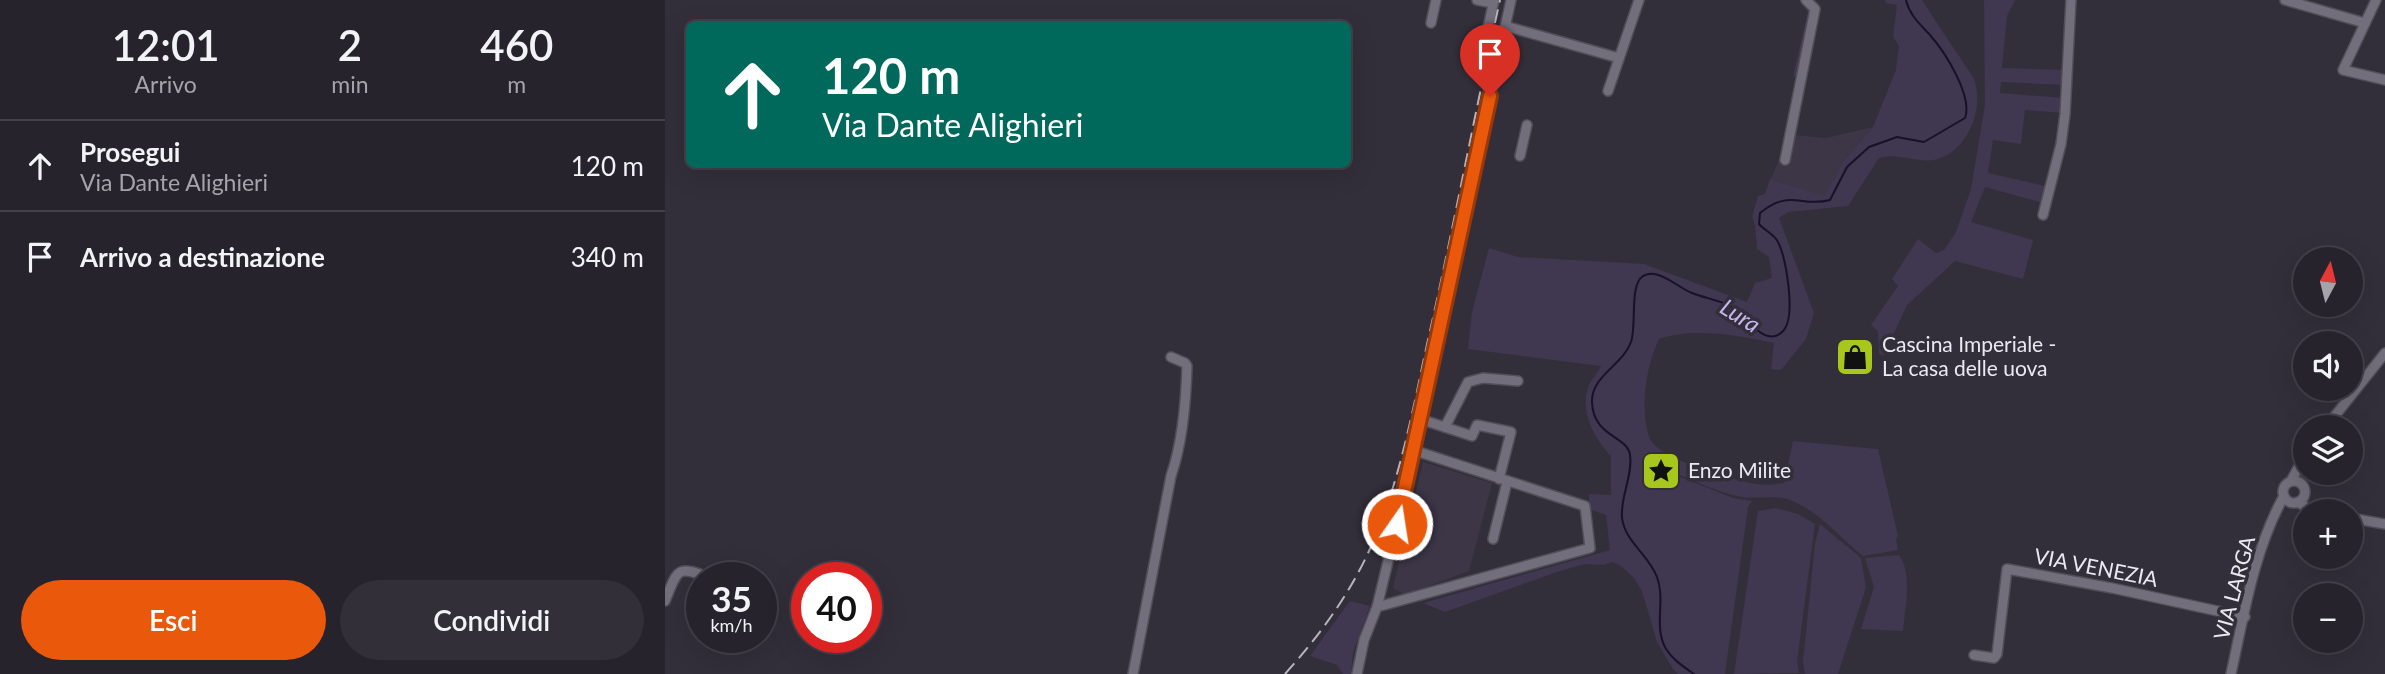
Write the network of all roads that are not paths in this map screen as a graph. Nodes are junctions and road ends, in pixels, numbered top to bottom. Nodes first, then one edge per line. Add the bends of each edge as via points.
1 (1436, 0) edge
2 (1477, 0) edge
3 (1511, 0) edge
4 (1639, 0) edge
5 (1806, 0) edge
6 (2071, 0) edge
7 (2285, 0) edge
8 (2376, 0) edge
9 (1493, 2) edge
10 (1431, 23) dead end
11 (2365, 23) junction
12 (1505, 26) junction
13 (1482, 55) dead end
14 (1619, 58) junction
15 (2385, 80) edge
16 (1608, 91) dead end
17 (1527, 125) dead end
18 (1520, 156) dead end
19 (1785, 160) dead end
20 (2043, 215) dead end
21 (2385, 353) edge
22 (1171, 357) dead end
23 (1518, 381) dead end
24 (2336, 415) edge
25 (1421, 416) junction
26 (1445, 427) junction
27 (1413, 450) junction
28 (2293, 477) edge
29 (1503, 481) junction
30 (2291, 481) junction
31 (2299, 485) edge
32 (2296, 496) junction
33 (2299, 499) edge
34 (2363, 520) edge
35 (2385, 524) edge
36 (1493, 539) dead end
37 (686, 570) edge
38 (665, 601) edge
39 (1377, 607) junction
40 (2245, 617) junction
41 (1974, 655) dead end
42 (1358, 670) edge
43 (1133, 674) edge
44 (2231, 674) edge

1 - 10 street
2 - 9 street
3 - 12 street
4 - 14 street
5 - 19 street via 1815,9
6 - 20 street via 2064,124
7 - 11 street
8 - 11 street
9 - 13 street
11 - 15 street via 2343,70
12 - 14 street
12 - 25 street
14 - 16 street
17 - 18 street
21 - 24 street
22 - 43 street via 1187,366 1186,399
23 - 26 street via 1483,378 1468,382
25 - 26 street
25 - 27 street
26 - 29 street via 1472,436 1477,425 1511,432
27 - 29 street
27 - 39 street
28 - 30 street
29 - 36 street
29 - 39 street via 1585,506 1590,548
30 - 32 street via 2298,482
30 - 32 street via 2284,488
31 - 32 street
32 - 33 street
32 - 40 street, VIA LARGA via 2275,512 2256,565
34 - 35 street
37 - 38 street via 676,574
39 - 42 street
40 - 41 street, VIA VENEZIA via 2007,569 1997,654 1994,658
40 - 44 street, VIA LARGA

